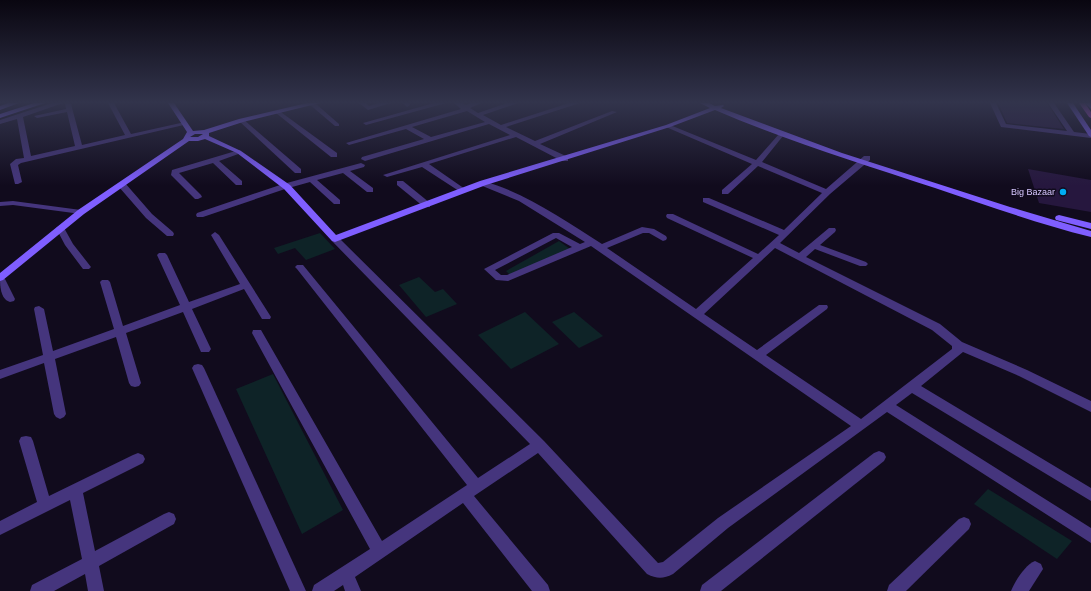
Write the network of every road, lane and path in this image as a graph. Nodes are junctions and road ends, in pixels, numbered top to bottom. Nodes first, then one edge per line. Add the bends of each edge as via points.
1 (23, 131) edge
2 (75, 131) edge
3 (126, 131) edge
4 (154, 131) edge
5 (187, 131) edge
6 (214, 131) edge
7 (253, 131) edge
8 (302, 131) edge
9 (395, 131) edge
10 (414, 131) edge
11 (461, 131) edge
12 (507, 131) edge
13 (568, 131) edge
14 (654, 131) edge
15 (679, 131) edge
16 (771, 131) edge
17 (785, 131) edge
18 (1043, 131) edge
19 (1070, 131) edge
20 (205, 134) junction
21 (1072, 134) junction
22 (516, 135) junction
23 (781, 135) junction
24 (129, 136) junction
25 (189, 136) junction
26 (1091, 136) edge
27 (430, 140) junction
28 (349, 143) dead end
29 (534, 144) junction
30 (79, 147) junction
31 (239, 152) junction
32 (334, 155) dead end
33 (28, 158) junction
34 (213, 159) junction
35 (565, 159) junction
36 (865, 160) junction
37 (757, 163) junction
38 (423, 164) junction
39 (344, 170) junction
40 (298, 171) dead end
41 (386, 175) dead end
42 (312, 180) junction
43 (18, 182) dead end
44 (239, 183) dead end
45 (483, 183) junction
46 (400, 184) dead end
47 (122, 185) junction
48 (286, 187) junction
49 (370, 190) dead end
50 (462, 191) junction
51 (725, 192) dead end
52 (827, 192) junction
53 (198, 197) dead end
54 (706, 200) dead end
55 (337, 202) dead end
56 (0, 204) edge
57 (427, 205) junction
58 (81, 212) junction
59 (200, 215) dead end
60 (670, 216) dead end
61 (1091, 226) edge
62 (60, 228) junction
63 (832, 230) dead end
64 (170, 234) dead end
65 (785, 234) junction
66 (1091, 234) edge
67 (215, 235) dead end
68 (663, 238) dead end
69 (335, 239) junction
70 (592, 242) junction
71 (774, 244) junction
72 (814, 246) junction
73 (579, 247) junction
74 (601, 248) junction
75 (162, 255) dead end
76 (758, 257) junction
77 (800, 257) junction
78 (862, 264) dead end
79 (86, 267) dead end
80 (300, 267) dead end
81 (0, 279) edge
82 (105, 282) dead end
83 (246, 285) junction
84 (10, 300) dead end
85 (185, 307) junction
86 (823, 307) dead end
87 (40, 310) dead end
88 (697, 314) junction
89 (266, 317) dead end
90 (120, 331) junction
91 (257, 333) dead end
92 (958, 345) junction
93 (205, 349) dead end
94 (758, 355) junction
95 (49, 357) junction
96 (198, 368) dead end
97 (0, 374) edge
98 (136, 383) dead end
99 (911, 386) junction
100 (886, 405) junction
101 (1091, 407) edge
102 (60, 414) dead end
103 (860, 425) junction
104 (26, 441) dead end
105 (539, 445) junction
106 (879, 457) dead end
107 (138, 459) dead end
108 (75, 490) junction
109 (471, 491) junction
110 (1091, 495) edge
111 (45, 505) junction
112 (170, 519) dead end
113 (964, 524) dead end
114 (0, 528) edge
115 (1091, 536) edge
116 (380, 552) junction
117 (91, 562) junction
118 (1036, 568) dead end
119 (346, 574) junction
120 (38, 591) edge
121 (96, 591) edge
122 (298, 591) edge
123 (320, 591) edge
124 (353, 591) edge
125 (542, 591) edge
126 (708, 591) edge
127 (895, 591) edge
128 (1019, 591) edge

1 - 33 street
2 - 30 street
3 - 24 street
4 - 24 street
5 - 25 street
6 - 20 street
7 - 40 street
8 - 32 street
9 - 28 street
10 - 27 street
11 - 27 street
12 - 22 street
13 - 29 street
14 - 35 street
15 - 37 street
16 - 23 street
17 - 36 street
18 - 21 street
19 - 21 street
20 - 25 street via 196,140
20 - 31 street
21 - 26 street
22 - 29 street
22 - 38 street
23 - 36 street
23 - 37 street
24 - 30 street
25 - 47 street
27 - 39 street
29 - 35 street
30 - 33 street
31 - 34 street
31 - 48 street
33 - 43 street via 14,164
34 - 44 street
34 - 53 street via 175,172 175,175
35 - 45 street
36 - 52 street
36 - 61 street
36 - 66 street via 1026,215
37 - 51 street
37 - 52 street
38 - 41 street
38 - 50 street
39 - 42 street
39 - 49 street
42 - 48 street
42 - 55 street
45 - 50 street
45 - 70 street via 522,199
46 - 57 street
47 - 58 street
47 - 64 street via 149,216
48 - 59 street
48 - 69 street
50 - 57 street
52 - 65 street
54 - 65 street
56 - 58 street
57 - 69 street
58 - 62 street
60 - 76 street
62 - 79 street
62 - 81 street
63 - 72 street
65 - 71 street
67 - 83 street
68 - 74 street via 651,231 642,230
69 - 105 street
70 - 73 street
70 - 74 street
71 - 76 street
71 - 77 street
72 - 77 street
72 - 78 street
73 - 73 street via 504,279 489,269 556,235
74 - 88 street
75 - 85 street
76 - 88 street
77 - 92 street via 936,327
80 - 109 street
81 - 84 street
82 - 90 street
83 - 85 street
83 - 89 street
85 - 90 street
85 - 93 street
86 - 94 street
87 - 95 street
88 - 94 street
90 - 95 street
90 - 98 street
91 - 116 street
92 - 99 street via 958,351
92 - 101 street via 1023,373
94 - 103 street
95 - 97 street
95 - 102 street
96 - 122 street
99 - 100 street
99 - 110 street
100 - 103 street
100 - 115 street
103 - 105 street via 723,524 667,569 660,571 653,569
104 - 111 street
105 - 109 street
106 - 126 street
107 - 108 street
108 - 111 street
108 - 117 street
109 - 116 street
109 - 125 street
111 - 114 street
112 - 117 street
113 - 127 street
116 - 119 street
117 - 120 street
117 - 121 street
118 - 128 street
119 - 123 street
119 - 124 street

